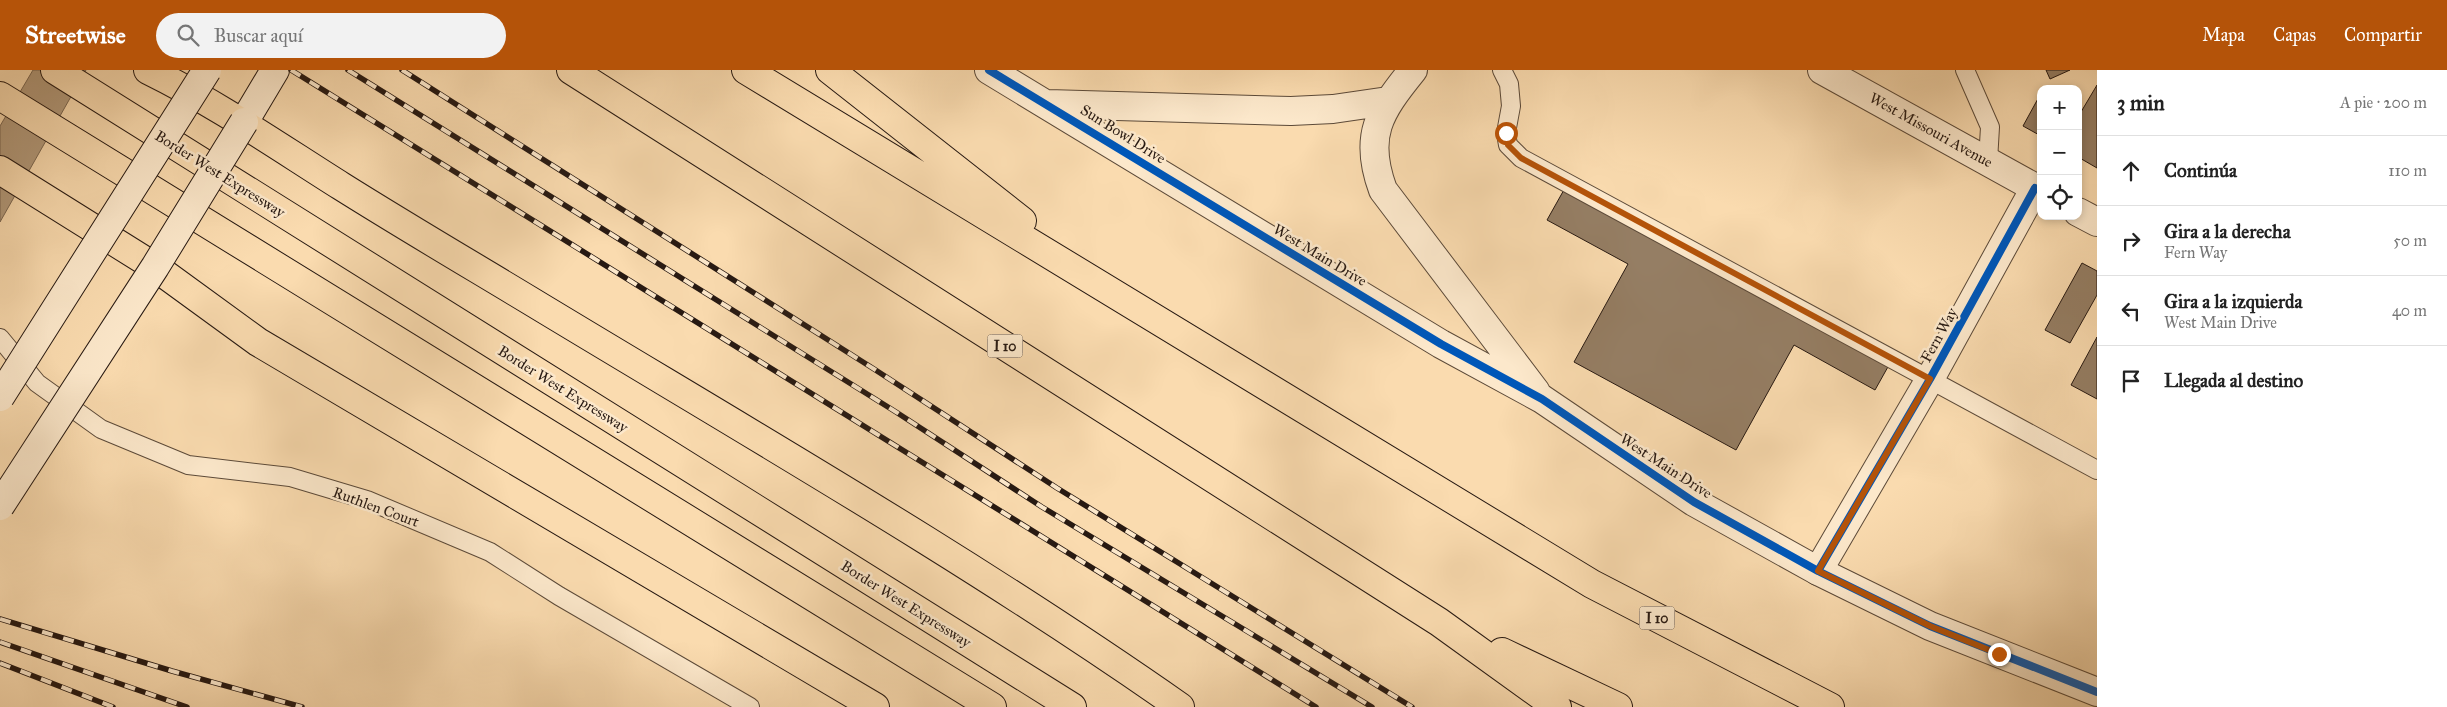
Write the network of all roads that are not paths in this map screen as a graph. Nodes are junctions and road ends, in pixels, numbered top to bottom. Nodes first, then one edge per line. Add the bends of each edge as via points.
1 (55, 70) edge
2 (148, 70) edge
3 (275, 70) edge
4 (571, 70) edge
5 (746, 70) edge
6 (830, 70) edge
7 (988, 70) edge
8 (1413, 70) edge
9 (1502, 70) edge
10 (1822, 70) edge
11 (1965, 70) edge
12 (200, 81) edge
13 (0, 96) edge
14 (1388, 101) junction
15 (1047, 104) junction
16 (244, 122) junction
17 (1988, 161) junction
18 (0, 170) edge
19 (2037, 188) edge
20 (2037, 191) edge
21 (2082, 214) edge
22 (2097, 222) edge
23 (1241, 223) joint
24 (102, 235) junction
25 (155, 266) junction
26 (1120, 298) junction
27 (0, 338) edge
28 (1930, 379) junction
29 (0, 397) edge
30 (1542, 399) junction
31 (2097, 470) edge
32 (0, 506) edge
33 (1818, 571) junction
34 (1439, 622) junction
35 (2097, 692) edge
36 (750, 707) edge
37 (875, 707) edge
38 (992, 707) edge
39 (1072, 707) edge
40 (1180, 707) edge
41 (1557, 707) edge
42 (1618, 707) edge
43 (1830, 707) edge

1 - 39 highway, Border West Expressway
2 - 12 highway
3 - 16 street
4 - 34 highway, I 10
5 - 26 highway, I 10
6 - 26 highway
7 - 15 street, Sun Bowl Drive
8 - 14 street
9 - 28 lane via 1509,84 1511,106 1506,133 1508,145 1521,158
10 - 17 street, West Missouri Avenue
11 - 17 lane via 1990,127
12 - 16 highway
12 - 24 street, bridge
13 - 38 highway
14 - 15 street via 1291,111
14 - 30 street via 1373,141 1375,167 1383,190
15 - 23 street, Sun Bowl Drive
16 - 25 street, bridge
16 - 40 highway via 350,191 1062,626
17 - 19 street, West Missouri Avenue
18 - 24 highway
20 - 28 street, Fern Way
21 - 22 street
23 - 30 street, West Main Drive via 1441,344
24 - 25 highway
24 - 29 street, bridge
25 - 32 street, bridge
25 - 37 highway via 258,342
26 - 43 highway, I 10 via 1592,584
27 - 36 lane, Ruthlen Court via 37,383 101,429 188,465 290,477 367,500 490,552 558,596
28 - 31 lane
28 - 33 street, Fern Way
30 - 33 street, West Main Drive via 1694,502
33 - 35 street, West Main Drive via 1930,626
34 - 41 highway
34 - 42 highway, I 10

